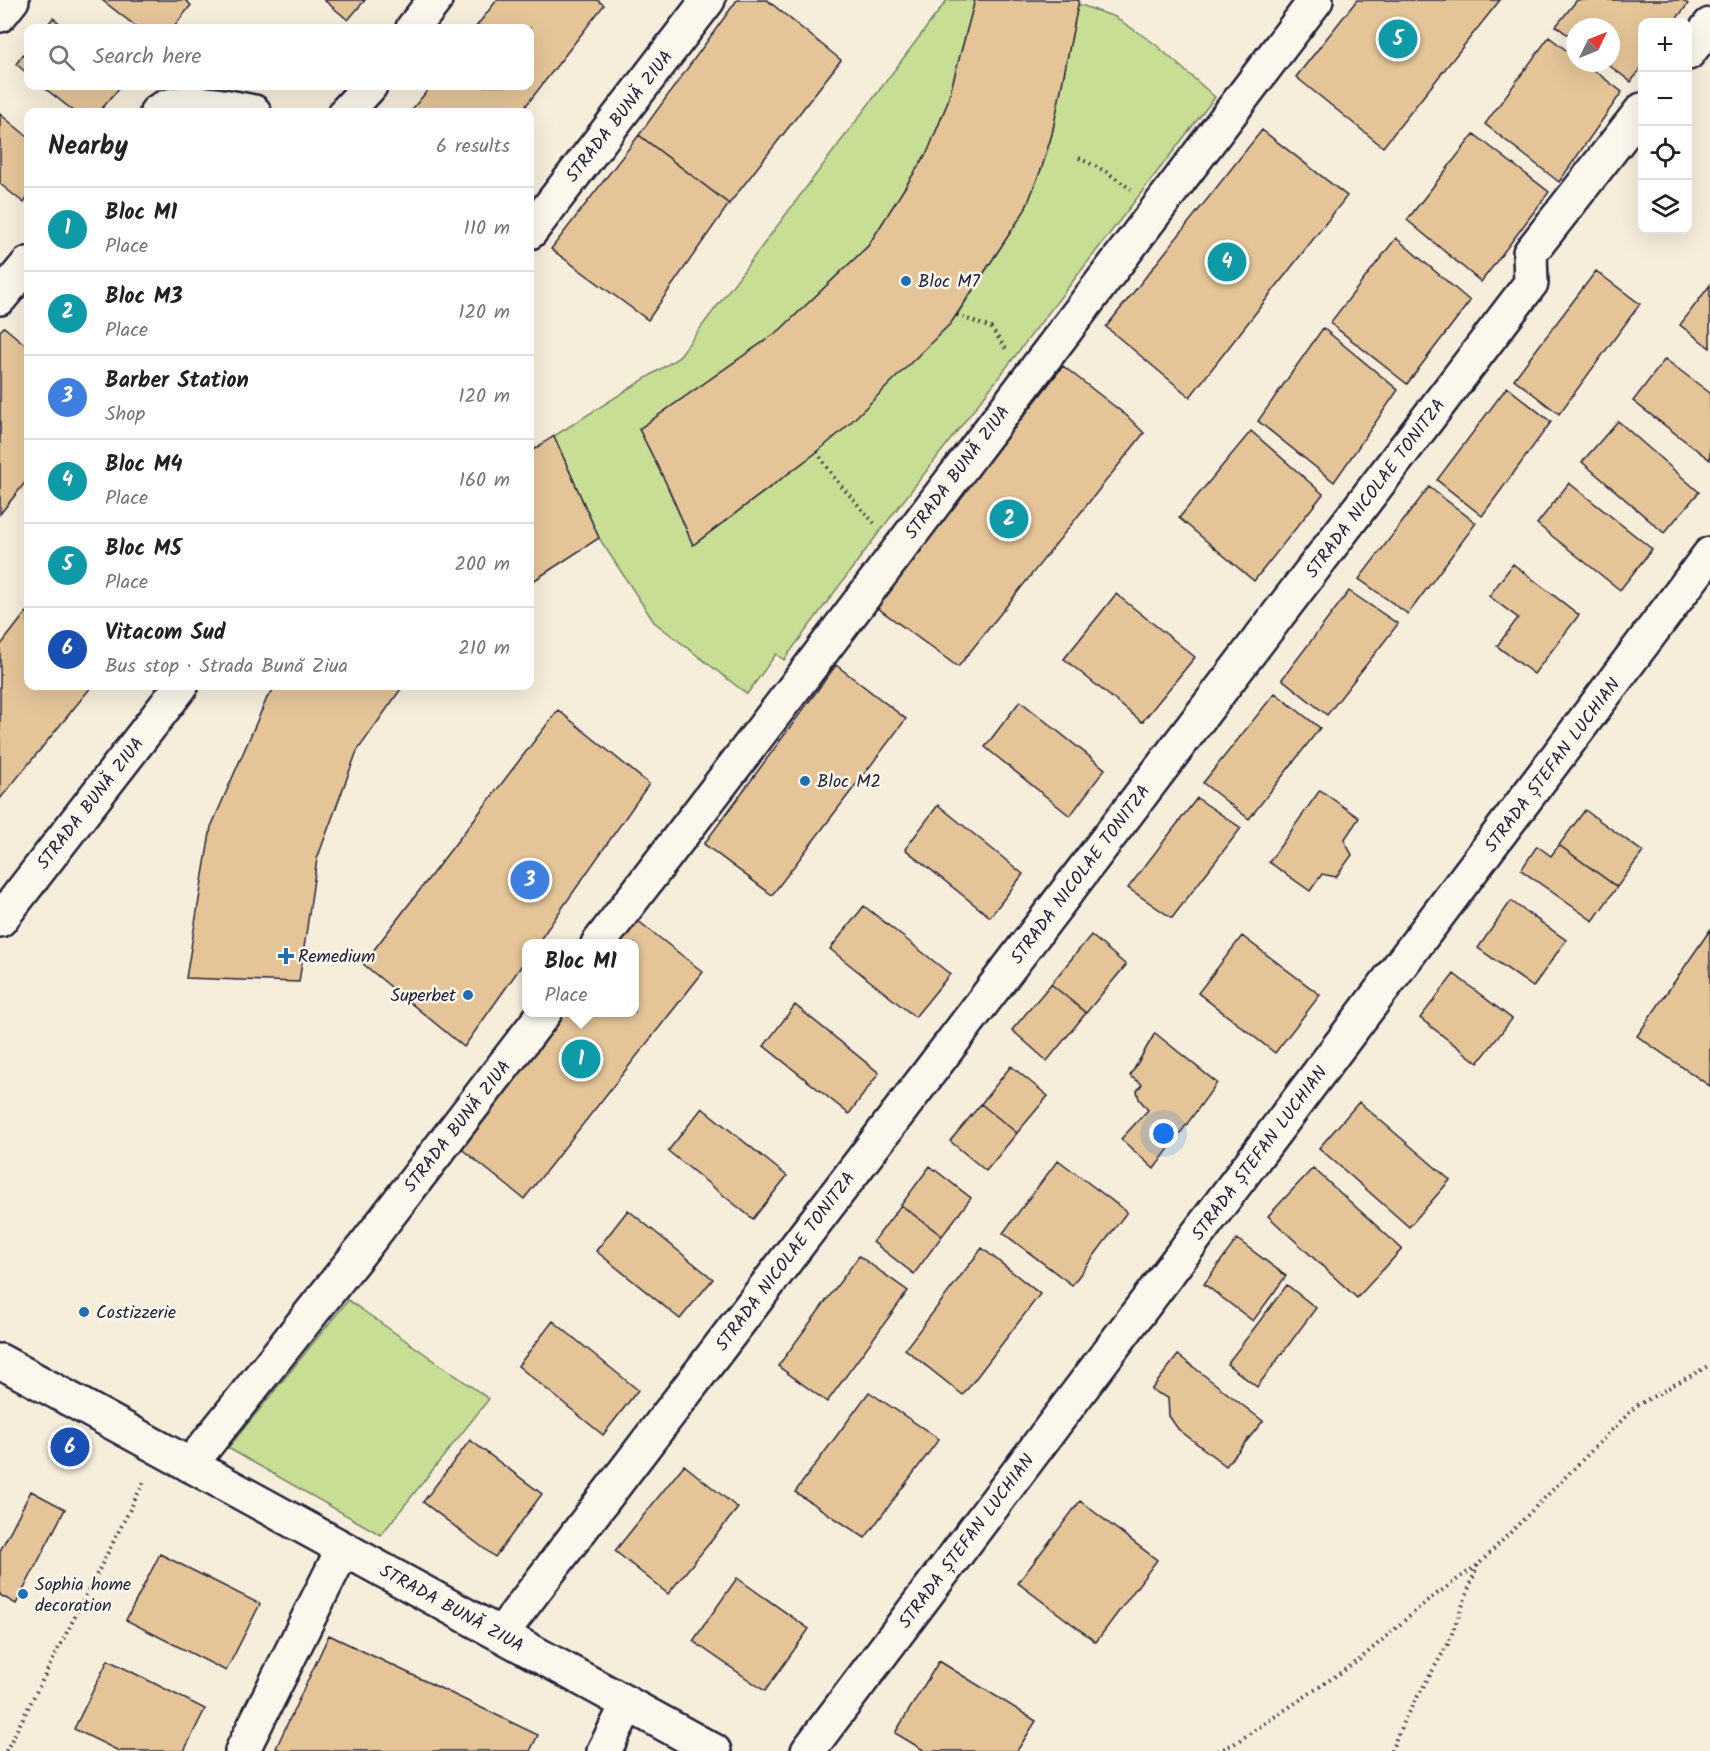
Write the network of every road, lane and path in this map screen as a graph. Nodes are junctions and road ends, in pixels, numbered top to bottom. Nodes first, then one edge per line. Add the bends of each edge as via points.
1 (12, 0) edge
2 (435, 0) edge
3 (708, 0) edge
4 (1316, 0) edge
5 (0, 15) edge
6 (416, 24) edge
7 (1710, 25) edge
8 (1692, 48) edge
9 (366, 90) edge
10 (165, 108) edge
11 (228, 108) edge
12 (350, 108) edge
13 (1638, 116) edge
14 (1079, 158) dead end
15 (1139, 194) dead end
16 (534, 227) edge
17 (24, 269) edge
18 (0, 298) edge
19 (957, 315) dead end
20 (1007, 350) dead end
21 (817, 452) dead end
22 (880, 531) dead end
23 (1710, 554) edge
24 (178, 690) edge
25 (0, 920) edge
26 (602, 939) edge
27 (540, 1017) edge
28 (1710, 1365) edge
29 (3, 1370) edge
30 (161, 1449) junction
31 (190, 1465) junction
32 (343, 1549) junction
33 (1479, 1564) junction
34 (501, 1634) junction
35 (628, 1704) junction
36 (6, 1751) edge
37 (242, 1751) edge
38 (604, 1751) edge
39 (714, 1751) edge
40 (808, 1751) edge
41 (1218, 1751) edge
42 (1391, 1751) edge

1 - 5 main road
2 - 6 main road
3 - 16 main road, STRADA BUNĂ ZIUA
4 - 26 main road, STRADA BUNĂ ZIUA
7 - 8 main road
9 - 12 main road
10 - 11 main road via 179,103
13 - 34 main road, STRADA NICOLAE TONITZA via 1530,253 1531,283
14 - 15 path
17 - 18 main road
19 - 20 path via 991,328
21 - 22 path
23 - 40 main road, STRADA ȘTEFAN LUCHIAN
24 - 25 main road, STRADA BUNĂ ZIUA
27 - 31 main road, STRADA BUNĂ ZIUA via 367,1244
28 - 33 path via 1636,1406
29 - 30 main road, STRADA BUNĂ ZIUA
30 - 31 main road, STRADA BUNĂ ZIUA
30 - 36 path
31 - 32 main road, STRADA BUNĂ ZIUA
32 - 34 main road, STRADA BUNĂ ZIUA
32 - 37 main road
33 - 41 path via 1427,1601 1358,1661
33 - 42 path via 1448,1644 1404,1720
34 - 35 main road, STRADA BUNĂ ZIUA
35 - 38 main road
35 - 39 main road, STRADA BUNĂ ZIUA

